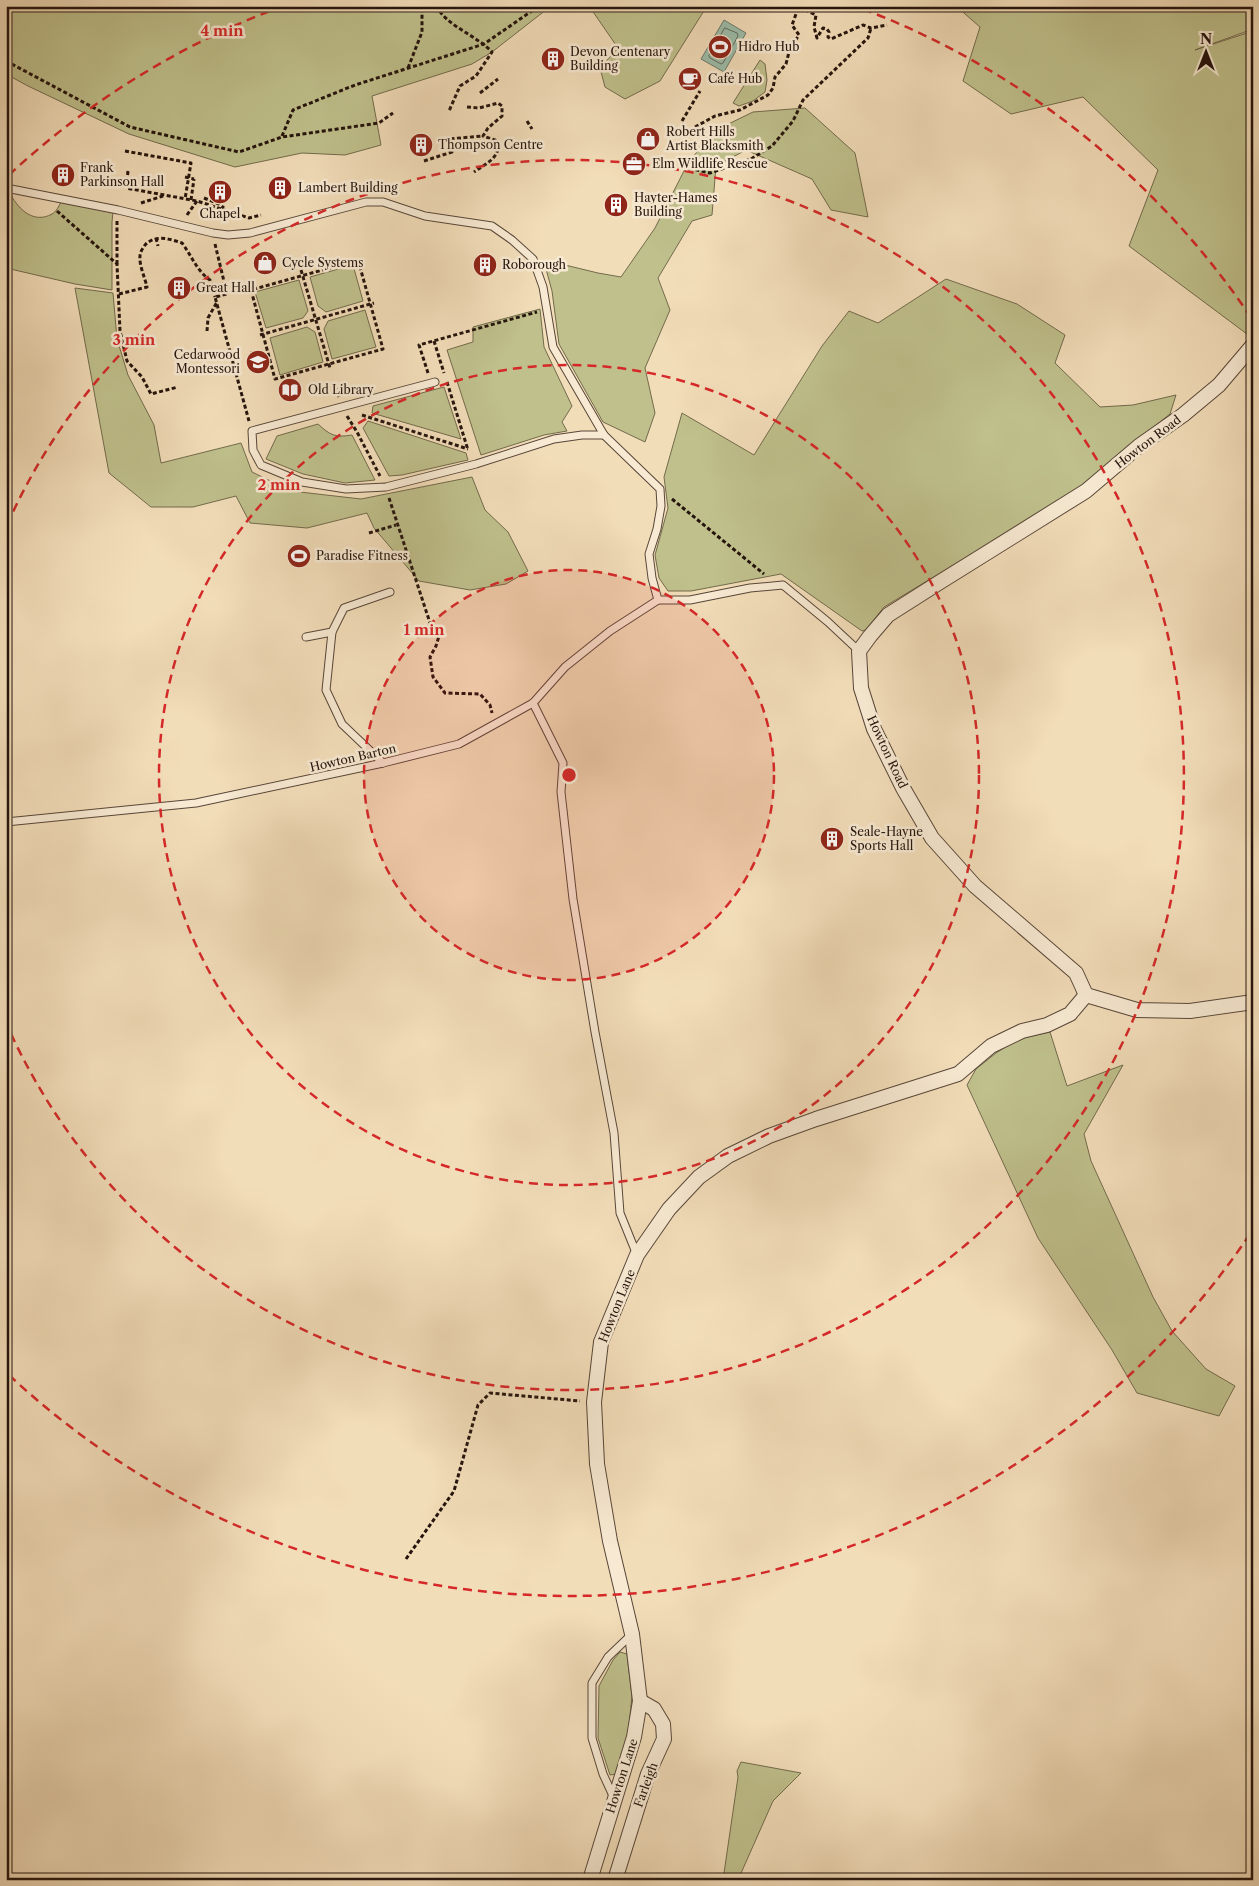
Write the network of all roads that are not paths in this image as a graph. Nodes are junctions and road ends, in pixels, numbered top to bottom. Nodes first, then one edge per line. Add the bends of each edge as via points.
1 (6, 188) edge
2 (1253, 345) edge
3 (433, 382) road end
4 (604, 435) junction
5 (390, 592) dead end
6 (658, 600) junction
7 (332, 632) junction
8 (306, 637) dead end
9 (859, 652) junction
10 (533, 703) junction
11 (383, 763) junction
12 (6, 822) edge
13 (1086, 995) junction
14 (1253, 1002) edge
15 (637, 1255) junction
16 (632, 1634) junction
17 (640, 1701) junction
18 (614, 1798) junction
19 (590, 1880) edge
20 (615, 1880) edge

1 - 4 lane via 228,235 250,233 366,202 383,202 425,216 492,226 533,259 543,287 553,347
2 - 9 street, Howton Road via 1219,385 1139,446 1086,492 888,615
3 - 4 lane via 252,431 253,450 260,465 302,482 346,489 386,487 476,464 554,439
4 - 6 lane via 660,489 661,506 649,554
5 - 7 lane via 344,608
6 - 9 lane via 690,600 783,585
6 - 10 lane, Howton Barton via 610,631 565,667
7 - 8 lane
7 - 11 lane via 326,690 342,724
9 - 13 street, Howton Road via 862,688 874,728 932,838 975,886 1076,973
10 - 11 lane, Howton Barton via 459,744
10 - 15 lane via 563,763 561,792 573,898 614,1133 620,1213
11 - 12 lane, Howton Barton via 196,803
13 - 14 street via 1137,1010 1190,1011
13 - 15 street, Howton Lane via 1070,1014 990,1046 958,1074 816,1119 769,1136 728,1156 699,1177 669,1209
15 - 16 street, Howton Lane via 601,1342 594,1402 597,1464 610,1541
16 - 17 street, Howton Lane
16 - 18 lane via 608,1657 592,1683 592,1738
17 - 18 street, Howton Lane via 634,1737
17 - 20 street, Farleigh via 654,1709 663,1724 664,1739 648,1774
18 - 19 street, Howton Lane

